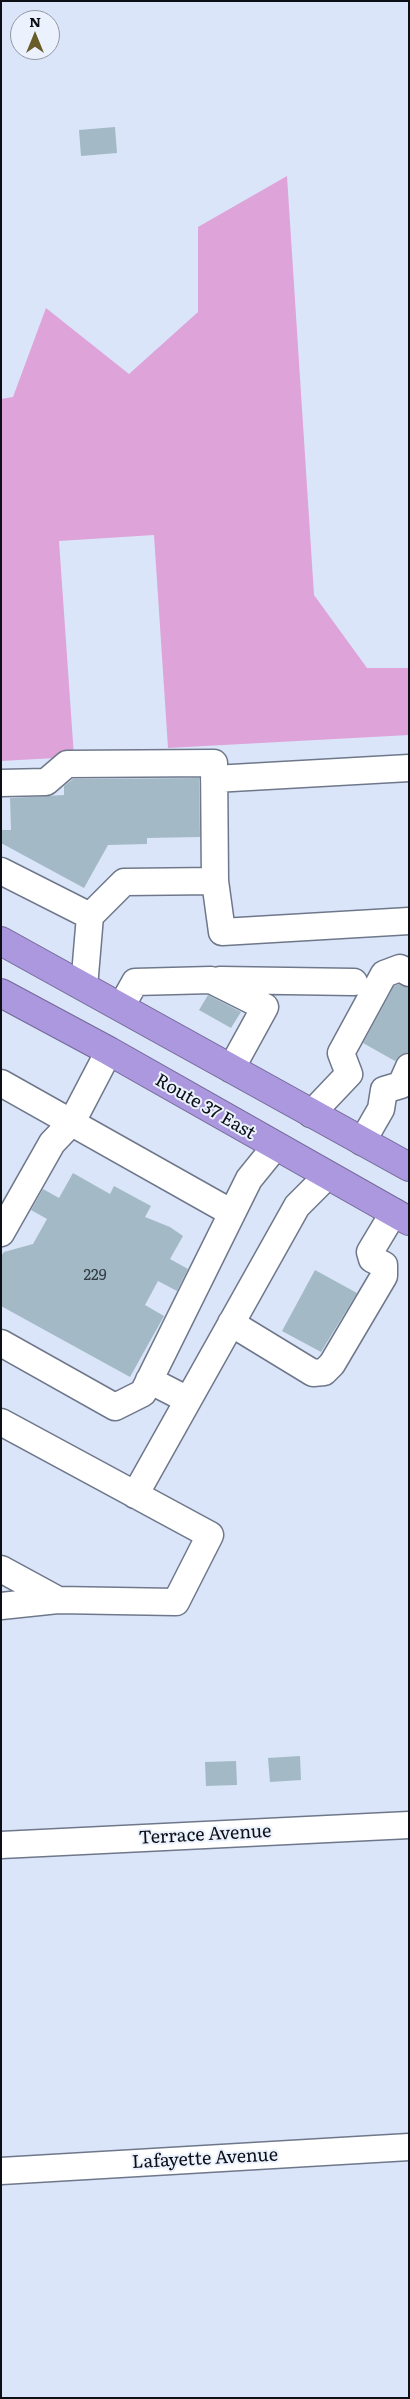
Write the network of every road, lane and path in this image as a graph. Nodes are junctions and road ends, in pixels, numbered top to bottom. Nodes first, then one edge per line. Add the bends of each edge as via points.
1 (409, 768) edge
2 (214, 779) junction
3 (1, 783) edge
4 (1, 871) edge
5 (216, 881) junction
6 (90, 916) junction
7 (409, 920) edge
8 (1, 941) edge
9 (409, 973) edge
10 (211, 980) junction
11 (278, 982) junction
12 (354, 982) dead end
13 (84, 987) junction
14 (1, 993) edge
15 (121, 1007) junction
16 (265, 1007) junction
17 (109, 1051) junction
18 (409, 1067) edge
19 (231, 1069) junction
20 (349, 1074) junction
21 (1, 1083) edge
22 (384, 1090) junction
23 (311, 1114) junction
24 (72, 1122) junction
25 (362, 1142) junction
26 (275, 1147) junction
27 (409, 1167) edge
28 (327, 1176) junction
29 (232, 1213) junction
30 (401, 1217) edge
31 (1, 1233) edge
32 (231, 1323) junction
33 (1, 1343) edge
34 (149, 1380) junction
35 (188, 1400) junction
36 (1, 1422) edge
37 (135, 1495) junction
38 (1, 1569) edge
39 (58, 1600) junction
40 (1, 1606) edge
41 (409, 1825) edge
42 (1, 1845) edge
43 (409, 2148) edge
44 (1, 2170) edge

1 - 2 street
2 - 3 street via 214,763 67,764 46,782
2 - 5 street
4 - 6 street
5 - 6 street via 124,882
5 - 7 street via 222,932
6 - 13 street
8 - 13 highway
9 - 20 street via 400,968 384,974 342,1053
10 - 11 street
10 - 15 street via 136,982
10 - 16 street
11 - 12 street
11 - 16 street
13 - 15 highway
14 - 17 highway, Route 37 East
15 - 19 highway
16 - 19 street
17 - 24 street
17 - 26 highway, Route 37 East
18 - 22 street via 401,1085
19 - 23 highway
20 - 22 street
20 - 23 street
21 - 24 street
22 - 25 street via 381,1109
23 - 25 highway
24 - 29 street
24 - 31 street via 52,1143
25 - 27 highway
26 - 28 highway, Route 37 East
26 - 29 street via 249,1179
28 - 30 highway, Route 37 East
28 - 32 street via 297,1206
29 - 34 street
30 - 32 street via 370,1252 372,1259 384,1265 384,1276 332,1364 324,1372 313,1373
32 - 35 street
33 - 34 street via 115,1406 143,1393
34 - 35 street
35 - 37 street
36 - 37 street
37 - 39 street via 210,1535 176,1602
38 - 39 street
39 - 40 street
41 - 42 street, Terrace Avenue
43 - 44 street, Lafayette Avenue

